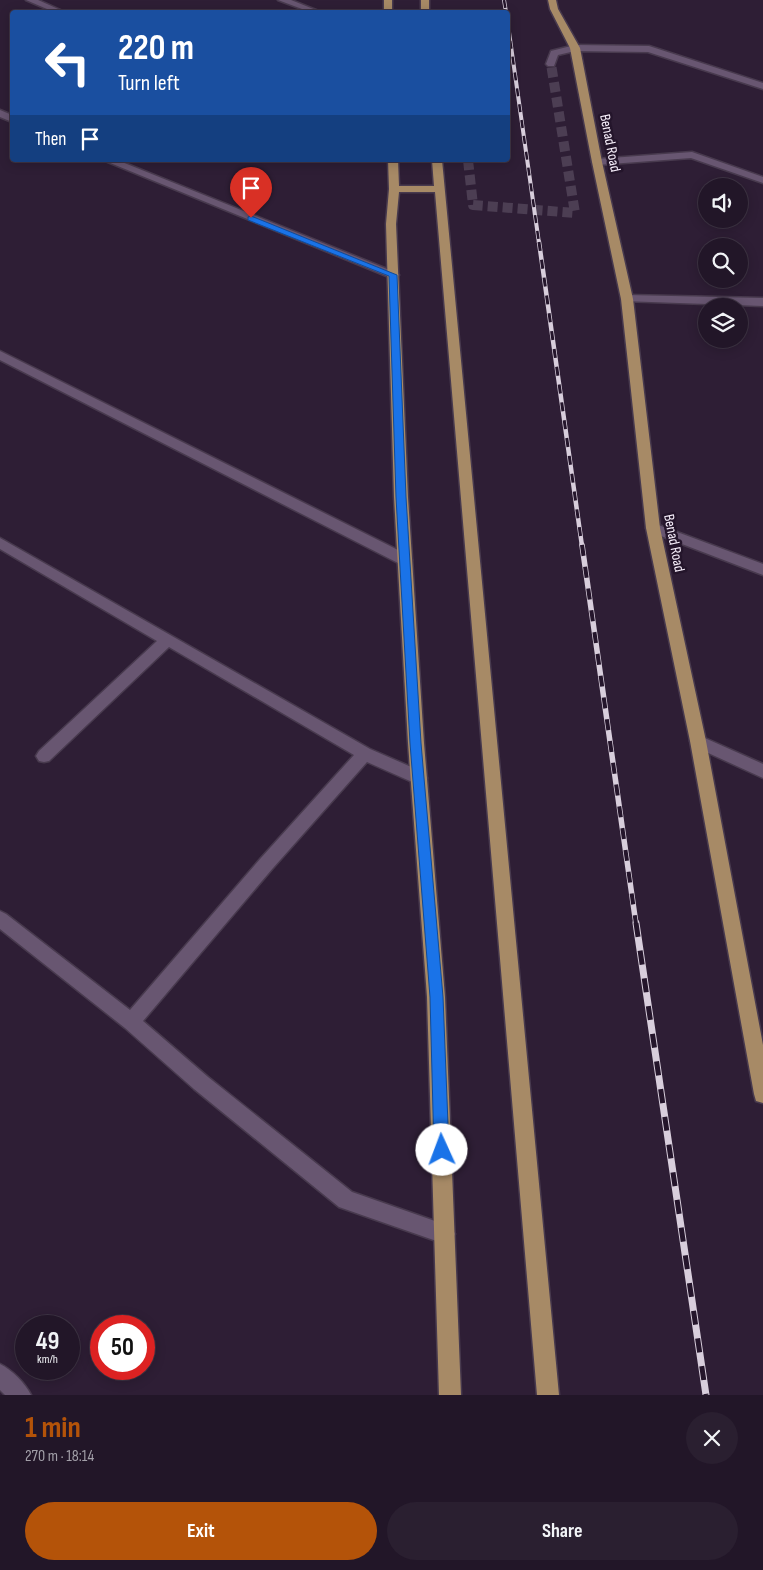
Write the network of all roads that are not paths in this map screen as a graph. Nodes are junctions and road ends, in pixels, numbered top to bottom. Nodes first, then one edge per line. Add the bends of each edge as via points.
1 (30, 0) edge
2 (282, 0) edge
3 (552, 0) edge
4 (57, 10) edge
5 (311, 10) edge
6 (575, 48) junction
7 (551, 64) dead end
8 (763, 86) edge
9 (113, 162) edge
10 (393, 162) edge
11 (437, 162) edge
12 (597, 162) junction
13 (763, 180) edge
14 (394, 189) junction
15 (439, 189) junction
16 (393, 275) junction
17 (627, 299) junction
18 (763, 302) edge
19 (0, 355) edge
20 (653, 528) junction
21 (0, 543) edge
22 (405, 560) junction
23 (763, 570) edge
24 (166, 640) junction
25 (698, 741) junction
26 (365, 754) junction
27 (44, 756) dead end
28 (763, 771) edge
29 (419, 778) junction
30 (0, 919) edge
31 (131, 1022) junction
32 (763, 1094) edge
33 (445, 1234) junction
34 (0, 1375) edge
35 (20, 1395) edge
36 (450, 1395) edge
37 (548, 1395) edge

1 - 4 street
2 - 5 street
3 - 6 main road, Benad Road
6 - 7 street via 554,53
6 - 8 street via 649,49
6 - 12 main road, Benad Road
9 - 16 street
10 - 14 main road
11 - 15 main road
12 - 13 street via 692,155
12 - 17 main road, Benad Road
14 - 15 main road
14 - 16 main road via 391,224
15 - 37 main road
16 - 22 main road
17 - 18 street
17 - 20 main road, Benad Road
19 - 22 street
20 - 23 street
20 - 25 main road, Benad Road
21 - 24 street
22 - 29 main road
24 - 26 street
24 - 27 street
25 - 28 street
25 - 32 main road, Benad Road
26 - 29 street
26 - 31 street
29 - 33 main road via 436,997
30 - 31 street
31 - 33 street via 346,1200
33 - 36 main road
34 - 35 street

